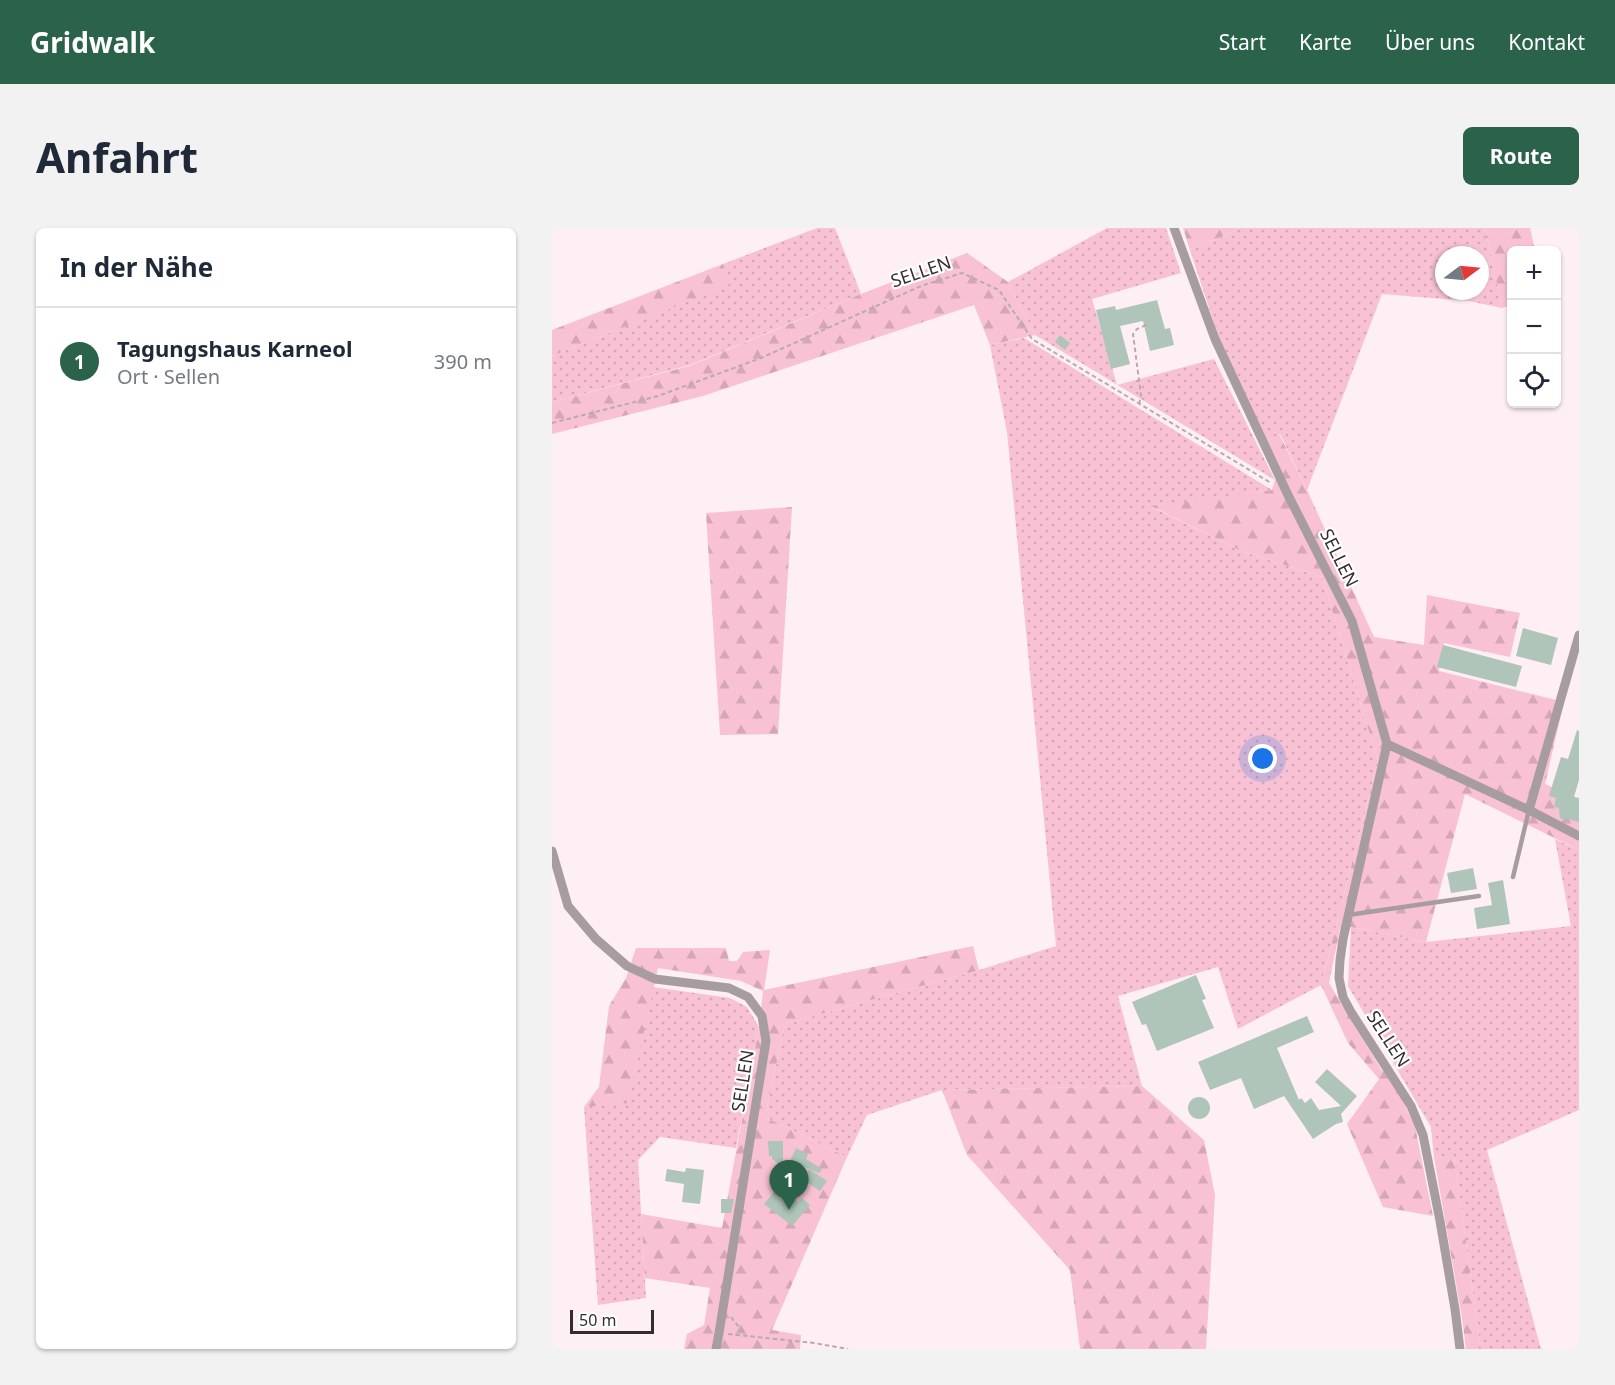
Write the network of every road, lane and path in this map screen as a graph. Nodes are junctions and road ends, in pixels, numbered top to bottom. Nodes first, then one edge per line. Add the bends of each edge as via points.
1 (1174, 228) edge
2 (1146, 326) dead end
3 (1139, 404) junction
4 (552, 423) edge
5 (1287, 493) junction
6 (1579, 635) edge
7 (1387, 744) junction
8 (1529, 810) junction
9 (1579, 836) edge
10 (552, 850) edge
11 (1513, 878) dead end
12 (1479, 896) dead end
13 (1348, 915) junction
14 (731, 1316) dead end
15 (719, 1333) junction
16 (746, 1336) junction
17 (716, 1349) edge
18 (848, 1349) edge
19 (1460, 1349) edge

1 - 5 street, SELLEN via 1215,339
2 - 3 path via 1137,329 1132,339
3 - 4 path, SELLEN via 1032,339 999,290 962,273 921,286 761,358 658,396
3 - 5 path, SELLEN
5 - 7 street, SELLEN via 1352,621
6 - 8 street
7 - 8 street
7 - 13 street, SELLEN
8 - 9 street
8 - 11 lane
10 - 15 street, SELLEN via 568,906 596,939 627,966 655,979 729,988 748,997 762,1016 766,1041
12 - 13 lane
13 - 19 street, SELLEN via 1340,986 1351,1012 1421,1126
14 - 16 path
15 - 16 path
15 - 17 street, SELLEN
16 - 18 path

